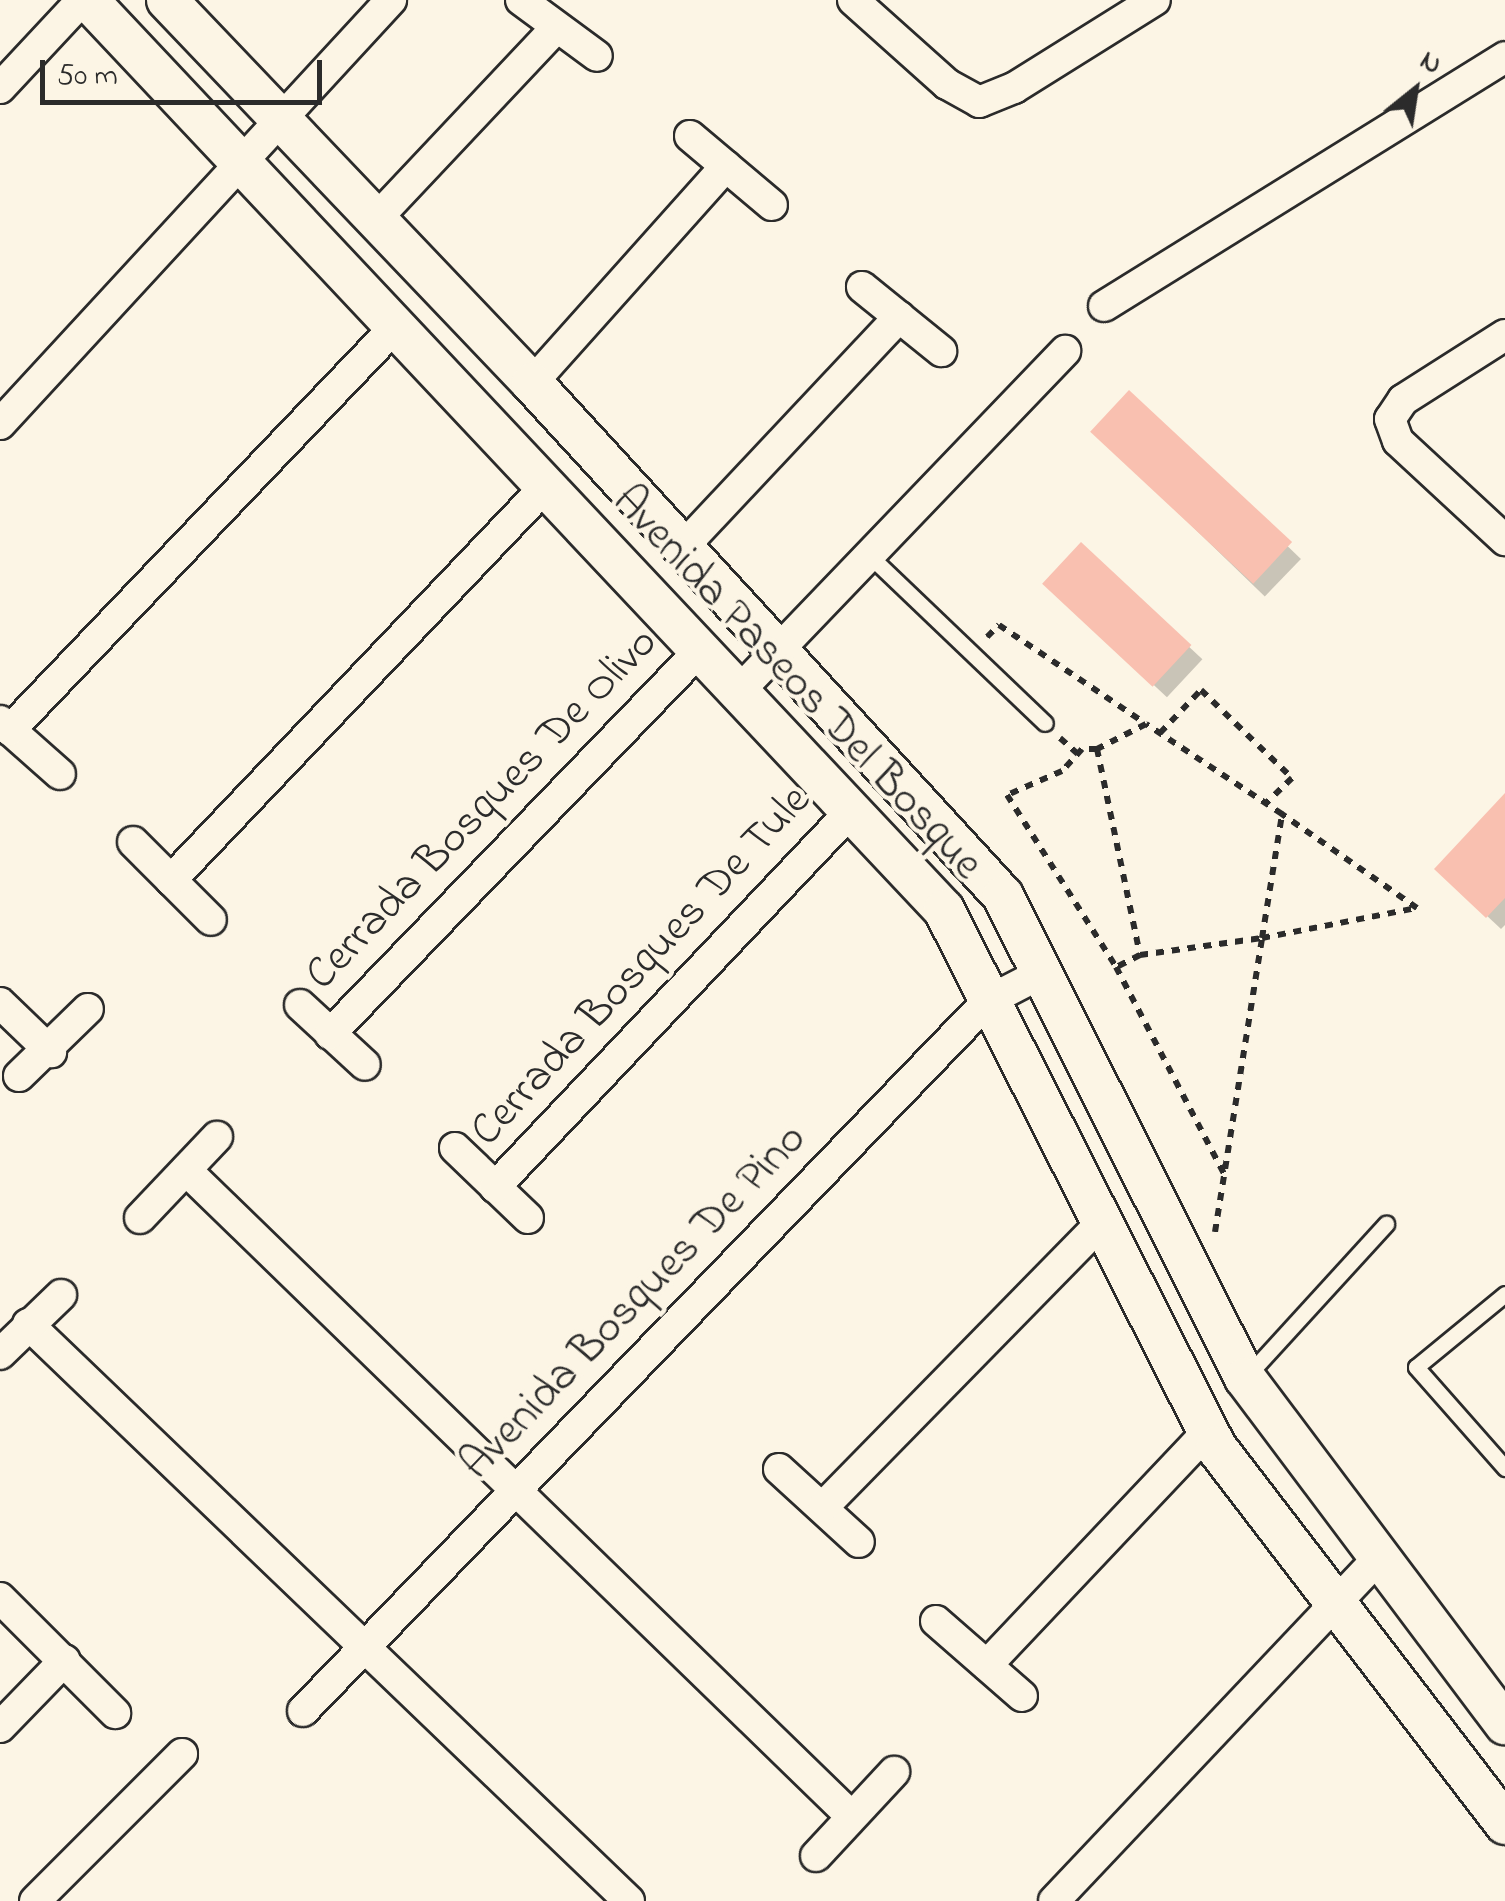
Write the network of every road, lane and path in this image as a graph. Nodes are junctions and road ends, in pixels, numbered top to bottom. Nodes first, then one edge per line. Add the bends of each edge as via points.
1 (85, 0) edge
2 (168, 0) edge
3 (391, 0) edge
4 (520, 0) edge
5 (853, 0) edge
6 (1155, 0) edge
7 (557, 27) junction
8 (597, 56) dead end
9 (1505, 57) edge
10 (0, 88) edge
11 (282, 123) junction
12 (690, 136) dead end
13 (243, 163) junction
14 (726, 166) junction
15 (772, 205) dead end
16 (377, 218) junction
17 (862, 287) dead end
18 (1104, 306) dead end
19 (899, 317) junction
20 (396, 326) junction
21 (1505, 336) edge
22 (941, 351) dead end
23 (1065, 352) dead end
24 (532, 383) junction
25 (0, 424) edge
26 (545, 487) junction
27 (1505, 540) edge
28 (683, 547) junction
29 (869, 555) junction
30 (701, 649) junction
31 (778, 650) junction
32 (970, 653) junction
33 (740, 690) junction
34 (1045, 723) dead end
35 (1146, 724) junction
36 (5, 725) edge
37 (1160, 733) junction
38 (1096, 749) junction
39 (60, 774) dead end
40 (1266, 804) junction
41 (854, 809) junction
42 (1282, 814) junction
43 (133, 842) dead end
44 (171, 880) junction
45 (210, 920) dead end
46 (1262, 938) junction
47 (1140, 955) junction
48 (1116, 967) junction
49 (1042, 973) junction
50 (988, 1001) junction
51 (0, 1003) edge
52 (300, 1005) dead end
53 (88, 1009) dead end
54 (330, 1034) junction
55 (50, 1052) junction
56 (365, 1065) dead end
57 (19, 1076) dead end
58 (217, 1137) dead end
59 (455, 1148) dead end
60 (186, 1170) junction
61 (1226, 1177) junction
62 (496, 1187) junction
63 (140, 1218) dead end
64 (528, 1218) dead end
65 (1102, 1222) junction
66 (1386, 1224) dead end
67 (1214, 1235) dead end
68 (1505, 1294) edge
69 (60, 1295) dead end
70 (28, 1324) junction
71 (0, 1354) edge
72 (1245, 1378) junction
73 (1208, 1430) junction
74 (1505, 1468) edge
75 (778, 1469) dead end
76 (514, 1495) junction
77 (824, 1506) junction
78 (859, 1542) dead end
79 (1379, 1556) junction
80 (0, 1598) edge
81 (1334, 1600) junction
82 (936, 1621) dead end
83 (367, 1645) junction
84 (65, 1660) junction
85 (987, 1666) junction
86 (1022, 1696) dead end
87 (304, 1711) dead end
88 (116, 1713) dead end
89 (1505, 1724) edge
90 (0, 1728) edge
91 (182, 1754) dead end
92 (894, 1772) dead end
93 (850, 1816) junction
94 (1505, 1824) edge
95 (816, 1856) dead end
96 (34, 1901) edge
97 (630, 1901) edge
98 (1054, 1901) edge

1 - 10 street
1 - 13 main road, Avenida Paseos Del Bosque
2 - 11 main road, Avenida Paseos Del Bosque
3 - 11 street
4 - 7 street
5 - 6 street via 947,84 980,102 1014,88
7 - 8 street
7 - 16 street
9 - 18 street
11 - 13 street
11 - 16 main road, Avenida Paseos Del Bosque
12 - 14 street
13 - 20 main road, Avenida Paseos Del Bosque
13 - 25 street
14 - 15 street
14 - 24 street
16 - 24 main road, Avenida Paseos Del Bosque
17 - 19 street
19 - 22 street
19 - 28 street
20 - 26 main road, Avenida Paseos Del Bosque
20 - 36 street
21 - 27 street via 1403,400 1390,419 1398,441
23 - 29 street
24 - 28 main road, Avenida Paseos Del Bosque
26 - 30 main road, Avenida Paseos Del Bosque
26 - 44 street
28 - 31 main road, Avenida Paseos Del Bosque
29 - 31 street
29 - 32 lane
30 - 33 main road, Avenida Paseos Del Bosque
30 - 54 street, Cerrada Bosques De Olivo
31 - 33 street
31 - 49 main road, Avenida Paseos Del Bosque via 1003,896
32 - 34 lane
32 - 35 path via 999,625
33 - 41 main road, Avenida Paseos Del Bosque
35 - 37 path
35 - 38 path
36 - 39 street
37 - 40 path
37 - 40 path via 1200,690 1292,778
38 - 47 path
38 - 48 path via 1082,750 1062,771 1006,795
40 - 42 path
41 - 50 main road, Avenida Paseos Del Bosque via 944,910
41 - 62 street, Cerrada Bosques De Tule
42 - 46 path
42 - 46 path via 1417,908
43 - 44 street
44 - 45 street
46 - 47 path
46 - 61 path
47 - 48 path
48 - 61 path
49 - 50 street, Avenida Bosques De Pino
49 - 72 main road, Avenida Paseos Del Bosque
50 - 65 main road, Avenida Paseos Del Bosque
50 - 76 street, Avenida Bosques De Pino
51 - 55 street
52 - 54 street
53 - 55 street
54 - 56 street
55 - 57 street
58 - 60 street
59 - 62 street
60 - 63 street
60 - 76 street
61 - 67 path
62 - 64 street
65 - 73 main road, Avenida Paseos Del Bosque
65 - 77 street
66 - 72 lane
68 - 74 lane via 1416,1367
69 - 70 street
70 - 71 street
70 - 83 street
72 - 79 main road, Avenida Paseos Del Bosque
73 - 81 main road, Avenida Paseos Del Bosque
73 - 85 street
75 - 77 street
76 - 83 street, Avenida Bosques De Pino
76 - 93 street
77 - 78 street
79 - 81 street
79 - 89 main road, Avenida Paseos Del Bosque
80 - 84 street
81 - 94 main road, Avenida Paseos Del Bosque
81 - 98 street
82 - 85 street
83 - 87 street, Avenida Bosques De Pino
83 - 97 street
84 - 88 street
84 - 90 street
85 - 86 street
91 - 96 street
92 - 93 street
93 - 95 street

